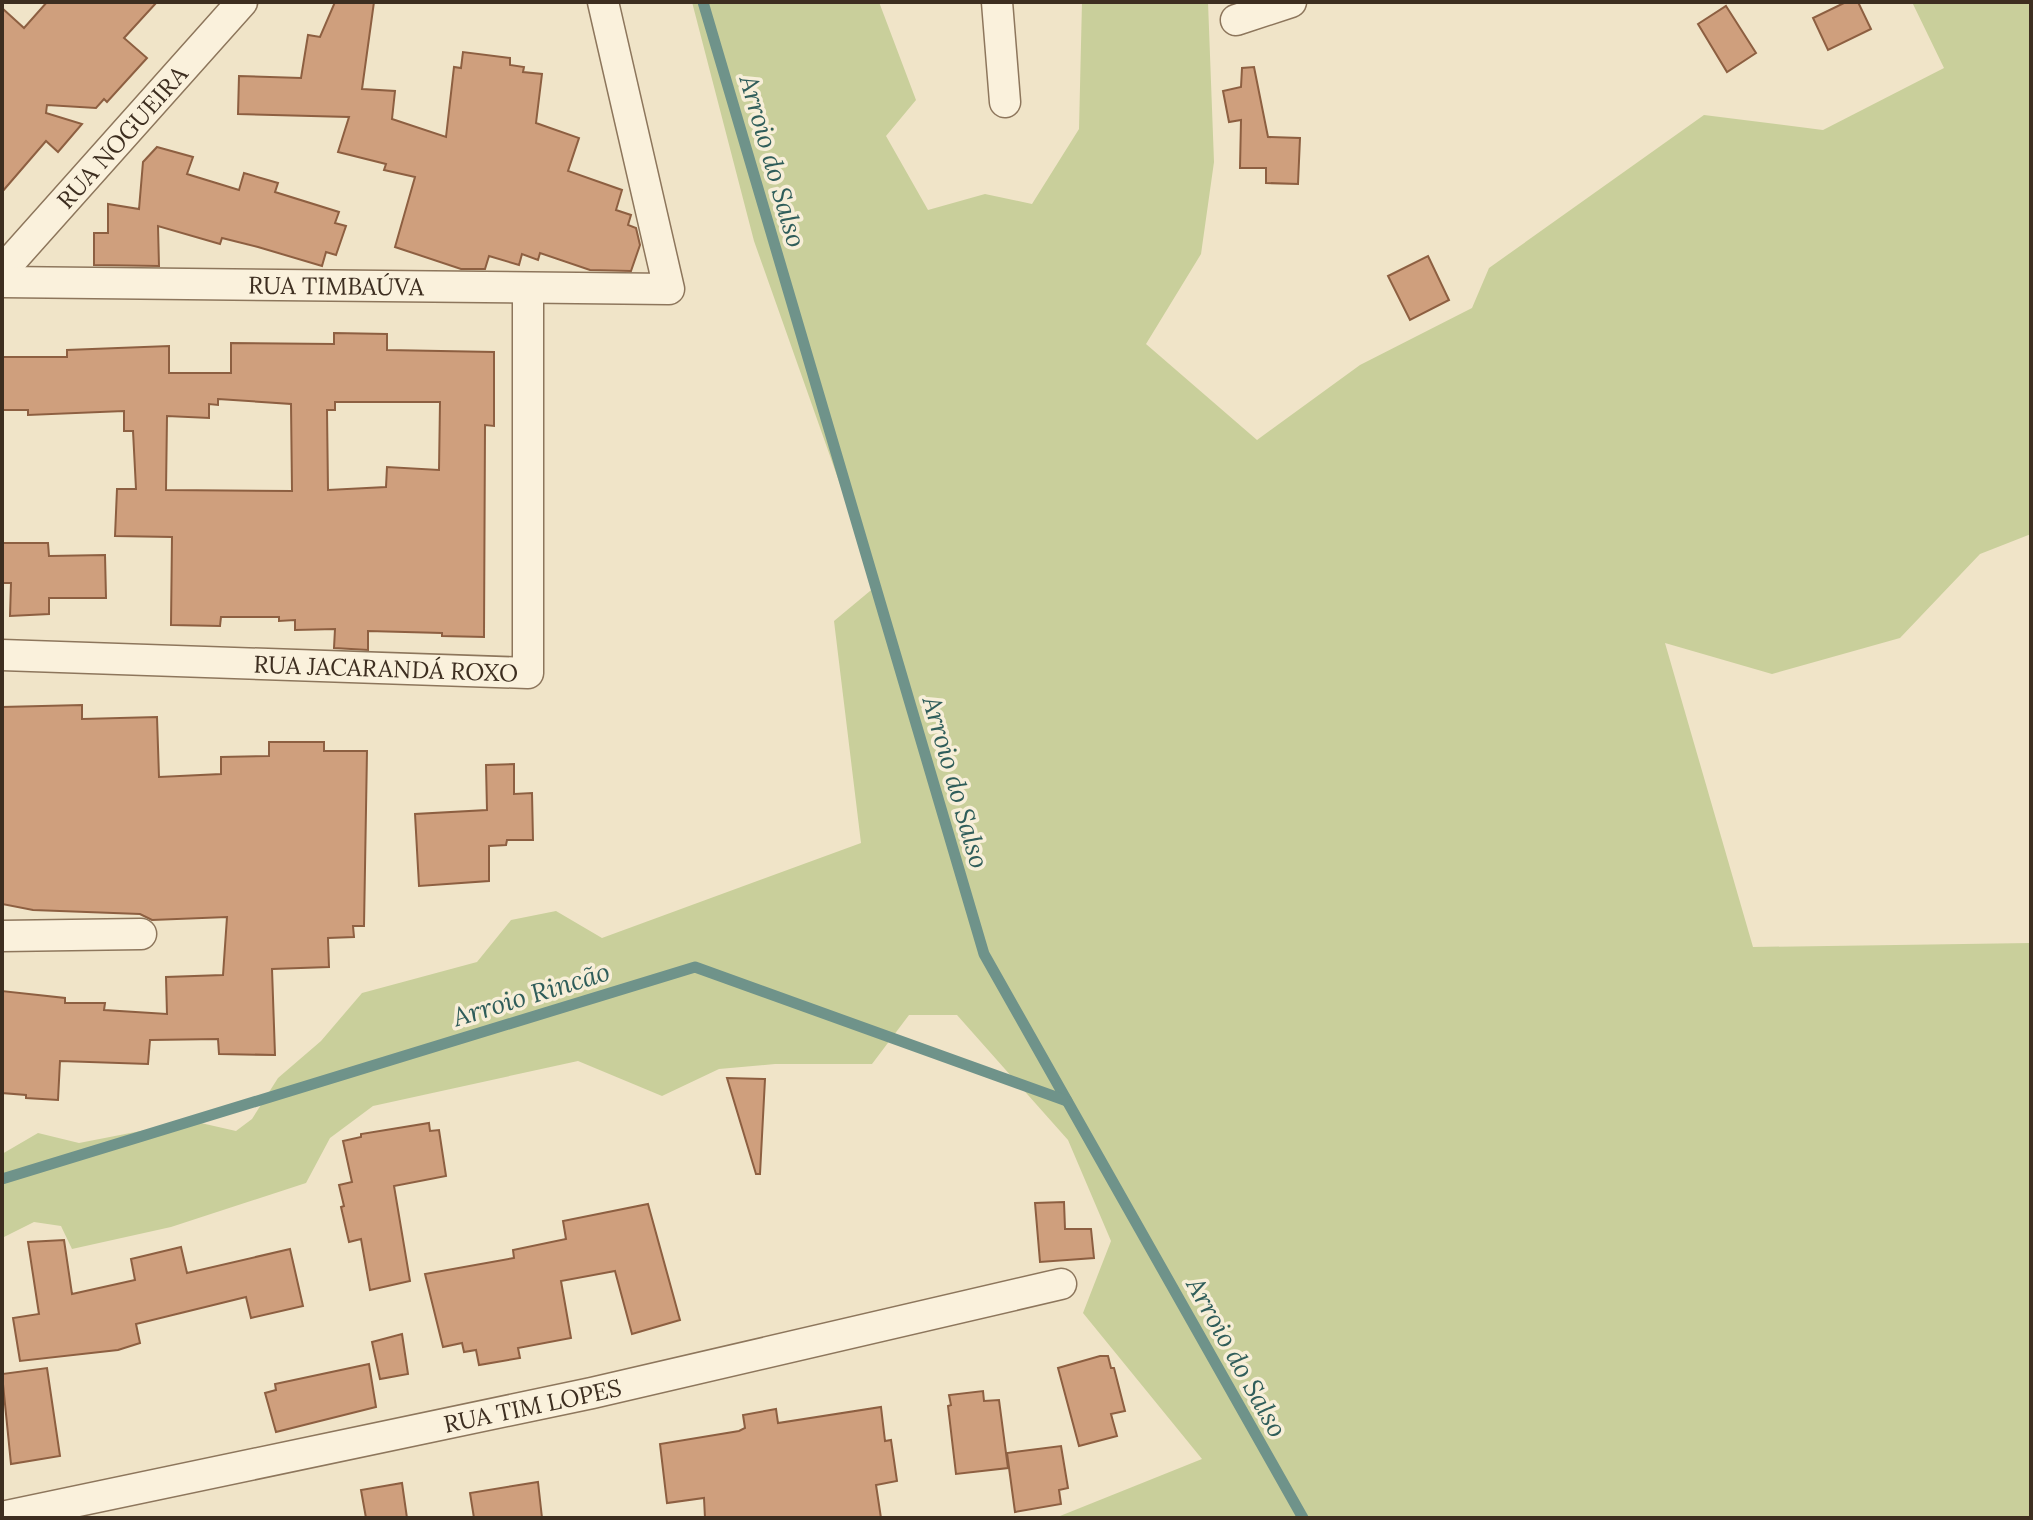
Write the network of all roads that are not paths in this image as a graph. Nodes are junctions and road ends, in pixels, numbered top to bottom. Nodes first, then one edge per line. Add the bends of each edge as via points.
1 (242, 2) edge
2 (603, 2) edge
3 (997, 2) edge
4 (1291, 2) edge
5 (1236, 20) dead end
6 (1005, 102) dead end
7 (2, 271) edge
8 (2, 282) edge
9 (528, 288) junction
10 (2, 655) edge
11 (141, 934) dead end
12 (2, 936) edge
13 (1061, 1284) dead end
14 (2, 1517) edge

1 - 7 street, RUA NOGUEIRA
2 - 9 street, RUA TIMBAÚVA via 669,289
3 - 6 street
4 - 5 street
8 - 9 street, RUA TIMBAÚVA
9 - 10 street, RUA JACARANDÁ ROXO via 528,673
11 - 12 street
13 - 14 street, RUA TIM LOPES via 577,1396

